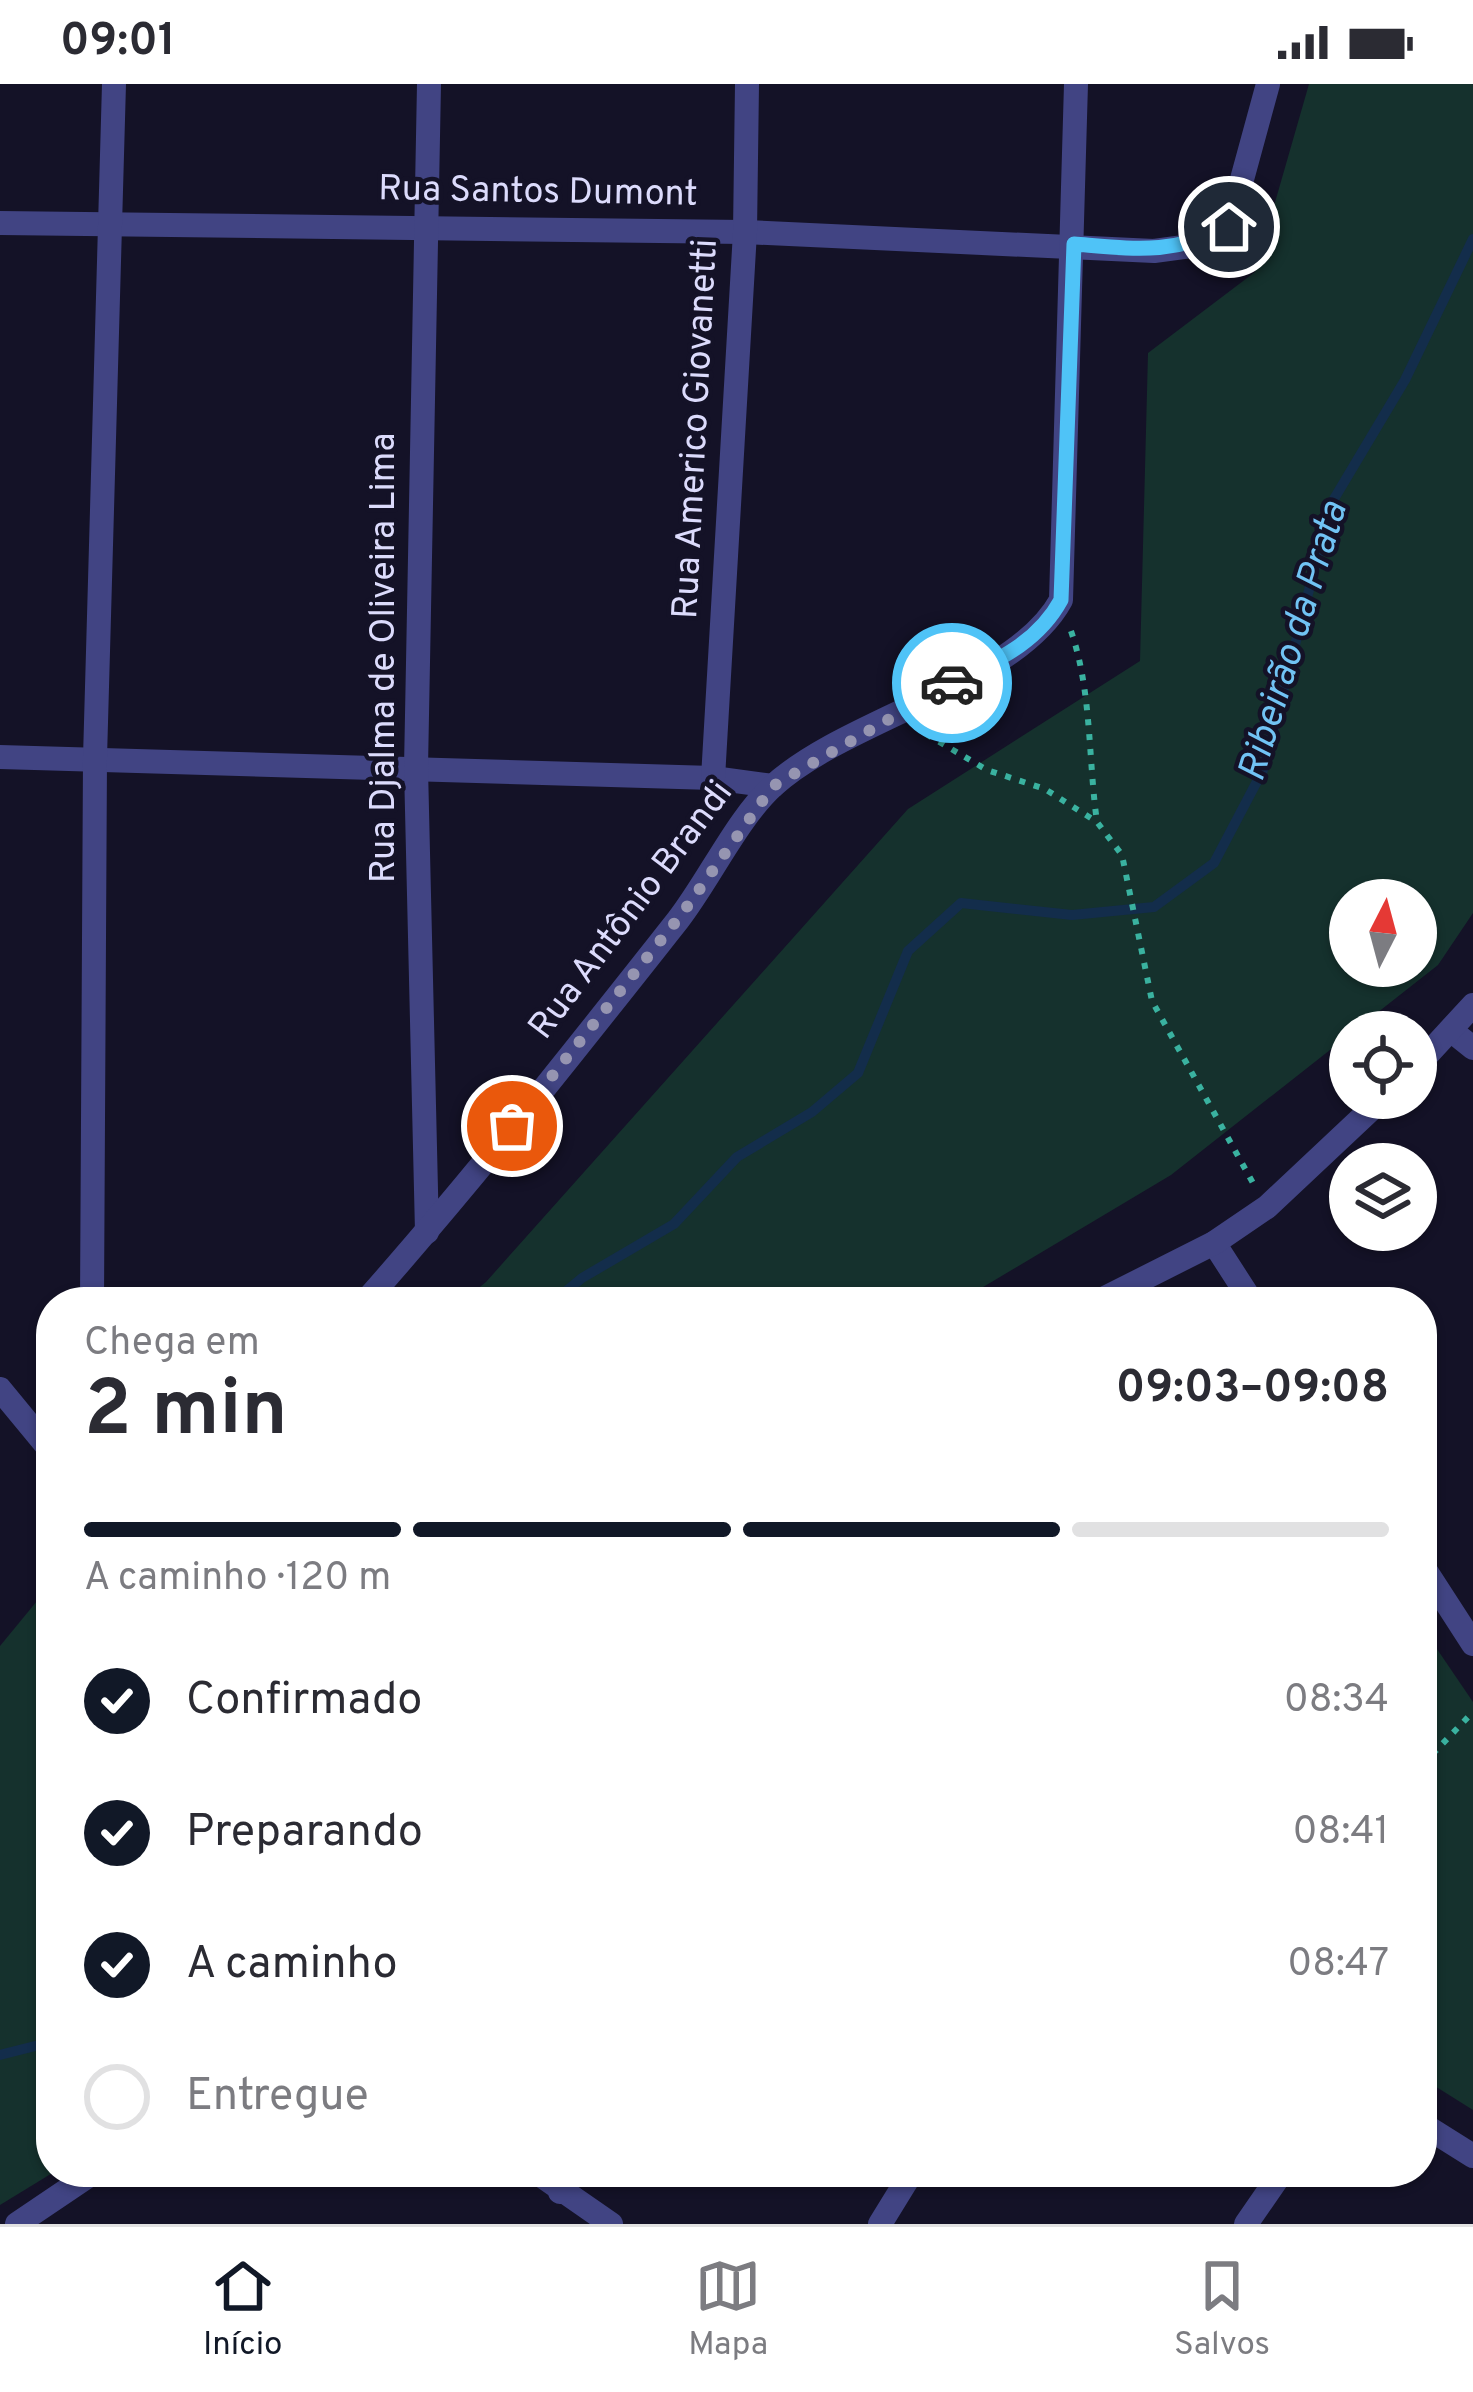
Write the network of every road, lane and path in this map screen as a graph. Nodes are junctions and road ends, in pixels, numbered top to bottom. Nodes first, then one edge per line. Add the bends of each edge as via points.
1 (114, 84) edge
2 (429, 84) edge
3 (747, 84) edge
4 (1076, 84) edge
5 (1268, 84) edge
6 (0, 223) edge
7 (427, 226) junction
8 (112, 227) junction
9 (745, 232) junction
10 (1074, 244) junction
11 (1061, 600) junction
12 (892, 713) junction
13 (0, 757) edge
14 (95, 758) junction
15 (416, 768) junction
16 (713, 778) junction
17 (773, 786) junction
18 (1097, 822) junction
19 (1473, 1005) edge
20 (1463, 1040) edge
21 (1361, 1119) edge
22 (1267, 1207) junction
23 (427, 1232) junction
24 (1214, 1244) junction
25 (92, 1287) edge
26 (378, 1287) edge
27 (1127, 1287) edge
28 (1242, 1287) edge
29 (0, 1389) edge
30 (36, 1433) edge
31 (1437, 1588) edge
32 (1473, 1644) edge
33 (1473, 1712) edge
34 (1437, 1750) edge
35 (1437, 2133) edge
36 (1473, 2156) edge
37 (72, 2187) edge
38 (571, 2187) edge
39 (903, 2187) edge
40 (1272, 2187) edge
41 (17, 2224) edge
42 (611, 2224) edge
43 (880, 2224) edge
44 (1246, 2224) edge

1 - 8 street
2 - 7 street, Rua Djalma de Oliveira Lima
3 - 9 street, Rua Americo Giovanetti
4 - 10 street
5 - 10 street, Rua Santos Dumont via 1229,227 1191,246
6 - 8 street, Rua Santos Dumont
7 - 8 street, Rua Santos Dumont
7 - 9 street, Rua Santos Dumont
7 - 15 street, Rua Djalma de Oliveira Lima
8 - 14 street
9 - 10 street, Rua Santos Dumont
9 - 16 street, Rua Americo Giovanetti
10 - 11 street
11 - 12 street, Rua Antônio Brandi via 1047,626 1018,649
11 - 18 path via 1086,674
12 - 17 street, Rua Antônio Brandi
12 - 18 path via 986,770 1045,789
13 - 14 street
14 - 15 street
14 - 25 street
15 - 16 street
15 - 23 street, Rua Djalma de Oliveira Lima
16 - 17 street
17 - 23 street, Rua Antônio Brandi via 681,915
18 - 22 path via 1122,855 1152,1001
19 - 20 street
21 - 22 street
22 - 24 street
23 - 26 street, Rua Antônio Brandi
24 - 27 street
24 - 28 street
29 - 30 street
31 - 32 street
33 - 34 path
35 - 36 street
37 - 41 street
38 - 42 street
39 - 43 street
40 - 44 street

